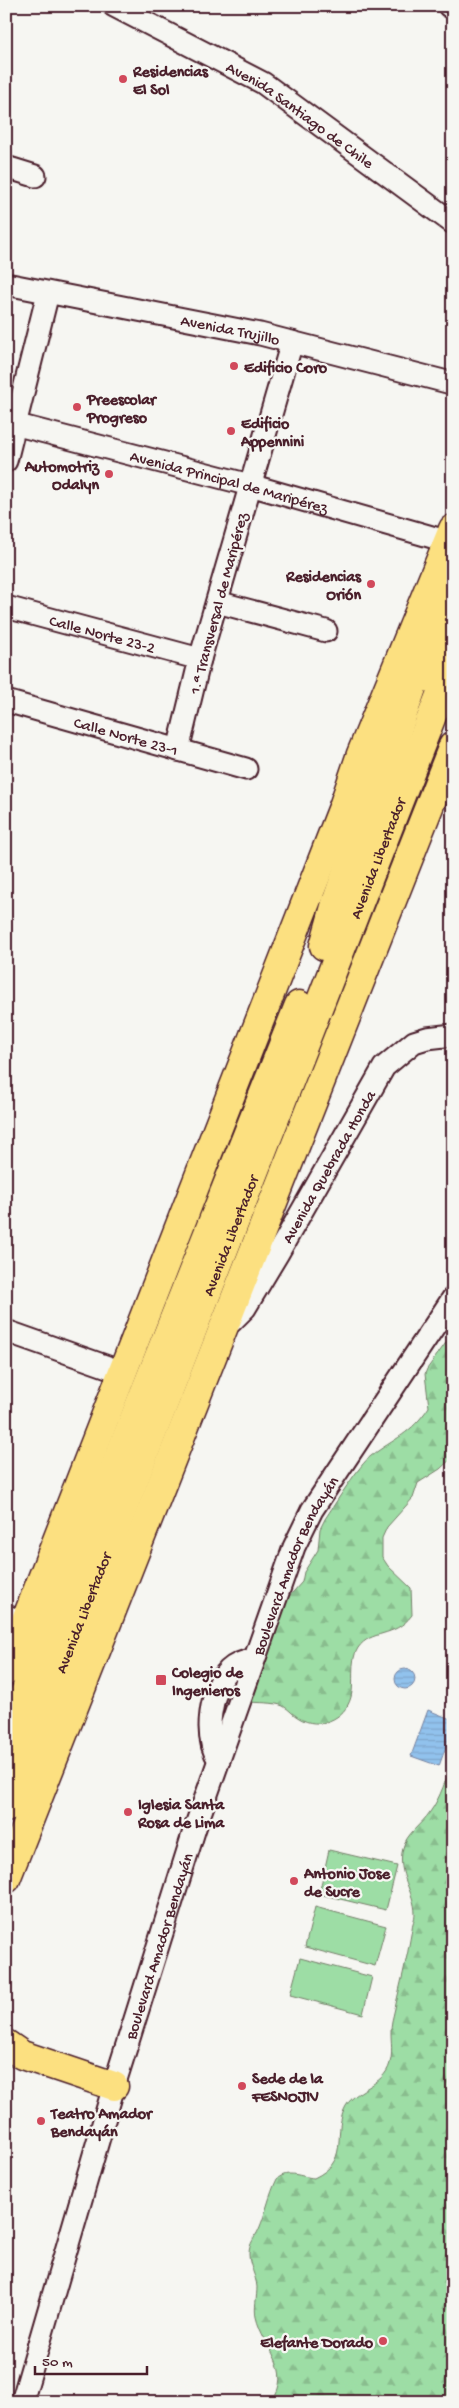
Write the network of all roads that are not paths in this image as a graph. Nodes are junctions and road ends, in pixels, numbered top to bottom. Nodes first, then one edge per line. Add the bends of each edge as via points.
1 (114, 6) edge
2 (449, 6) edge
3 (453, 8) edge
4 (6, 168) edge
5 (35, 176) dead end
6 (453, 223) edge
7 (6, 284) edge
8 (48, 293) junction
9 (292, 342) junction
10 (451, 383) dead end
11 (11, 423) edge
12 (6, 461) edge
13 (250, 485) junction
14 (451, 538) edge
15 (453, 578) edge
16 (217, 602) junction
17 (6, 608) edge
18 (453, 624) edge
19 (326, 631) dead end
20 (200, 659) junction
21 (453, 662) edge
22 (453, 699) edge
23 (6, 701) edge
24 (453, 746) edge
25 (178, 750) junction
26 (246, 769) dead end
27 (388, 814) junction
28 (324, 946) junction
29 (453, 1035) edge
30 (211, 1226) junction
31 (172, 1242) junction
32 (453, 1298) edge
33 (224, 1329) junction
34 (6, 1331) edge
35 (171, 1356) junction
36 (118, 1382) junction
37 (150, 1514) junction
38 (76, 1564) junction
39 (15, 1619) edge
40 (6, 1671) edge
41 (6, 1740) edge
42 (6, 1808) edge
43 (6, 1879) edge
44 (6, 2044) edge
45 (114, 2086) junction
46 (22, 2402) edge

1 - 6 street, Avenida Santiago de Chile via 263,83
2 - 3 street
4 - 5 street
7 - 8 street, Avenida Trujillo
8 - 9 street, Avenida Trujillo
8 - 11 street
9 - 10 street, Avenida Trujillo
9 - 13 street, 1.ª Transversal de Maripérez
11 - 12 street
11 - 13 street, Avenida Principal de Maripérez
13 - 14 street, Avenida Principal de Maripérez
13 - 16 street, 1.ª Transversal de Maripérez
14 - 31 main road via 361,754
15 - 28 main road via 342,885
16 - 19 street
16 - 20 street, 1.ª Transversal de Maripérez
17 - 20 street, Calle Norte 23-2
18 - 27 main road, Avenida Libertador
20 - 25 street, 1.ª Transversal de Maripérez
21 - 27 main road, Avenida Libertador
22 - 27 main road via 410,793
23 - 25 street, Calle Norte 23-1
24 - 33 main road, Avenida Libertador
25 - 26 street, Calle Norte 23-1
27 - 28 main road, Avenida Libertador
27 - 35 main road, Avenida Libertador
28 - 30 main road, Avenida Libertador
29 - 33 street, Avenida Quebrada Honda via 414,1042 384,1067 245,1308
30 - 31 main road
30 - 35 main road, Avenida Libertador
31 - 36 main road
32 - 45 street, Boulevard Amador Bendayán via 312,1510 294,1547 195,1828
33 - 37 main road, Avenida Libertador
34 - 36 street
35 - 36 main road
35 - 37 main road
35 - 38 main road, Avenida Libertador
35 - 42 main road, Avenida Libertador
36 - 38 main road
36 - 39 main road
37 - 43 main road, Avenida Libertador
38 - 41 main road, Avenida Libertador
39 - 40 main road
44 - 45 main road via 22,2055
45 - 46 street, Boulevard Amador Bendayán

